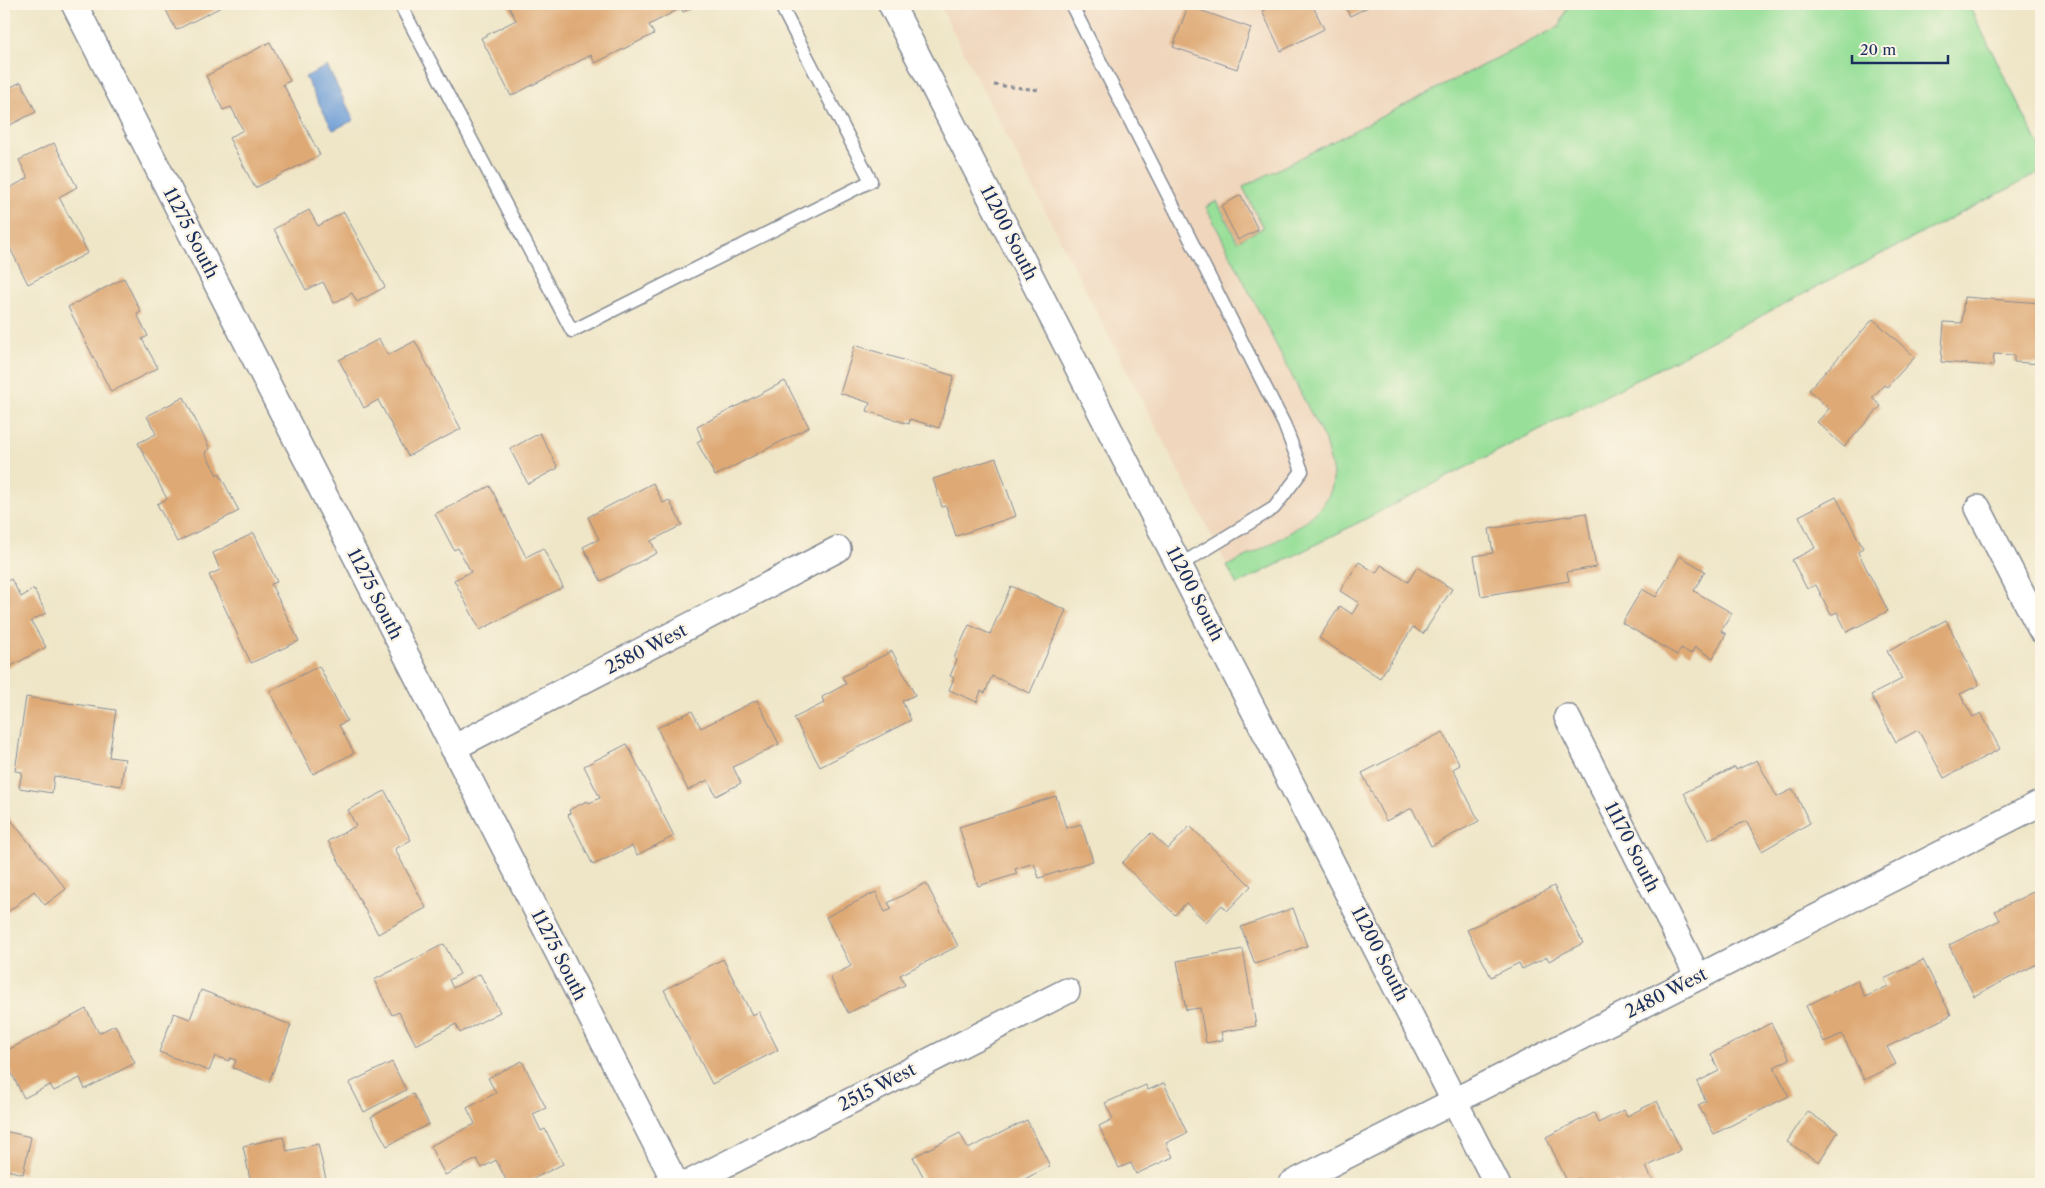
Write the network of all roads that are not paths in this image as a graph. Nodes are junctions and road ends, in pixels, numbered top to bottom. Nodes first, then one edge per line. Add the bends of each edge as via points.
1 (74, 4) edge
2 (400, 4) edge
3 (780, 4) edge
4 (891, 4) edge
5 (1071, 4) edge
6 (1978, 508) dead end
7 (838, 549) dead end
8 (1180, 565) junction
9 (2041, 630) edge
10 (1567, 717) dead end
11 (453, 748) junction
12 (2041, 803) edge
13 (1698, 977) junction
14 (1067, 991) dead end
15 (1455, 1101) junction
16 (676, 1184) edge
17 (687, 1184) edge
18 (1291, 1184) edge
19 (1497, 1184) edge

1 - 11 street, 11275 South
2 - 3 lane via 572,331 871,181
4 - 8 street, 11200 South
5 - 8 lane via 1284,424 1302,472 1274,508
6 - 9 street
7 - 11 street, 2580 West
8 - 15 street, 11200 South
10 - 13 street, 11170 South
11 - 16 street, 11275 South
12 - 13 street, 2480 West
13 - 15 street, 2480 West
14 - 17 street, 2515 West
15 - 18 street, 2480 West
15 - 19 street, 11200 South

